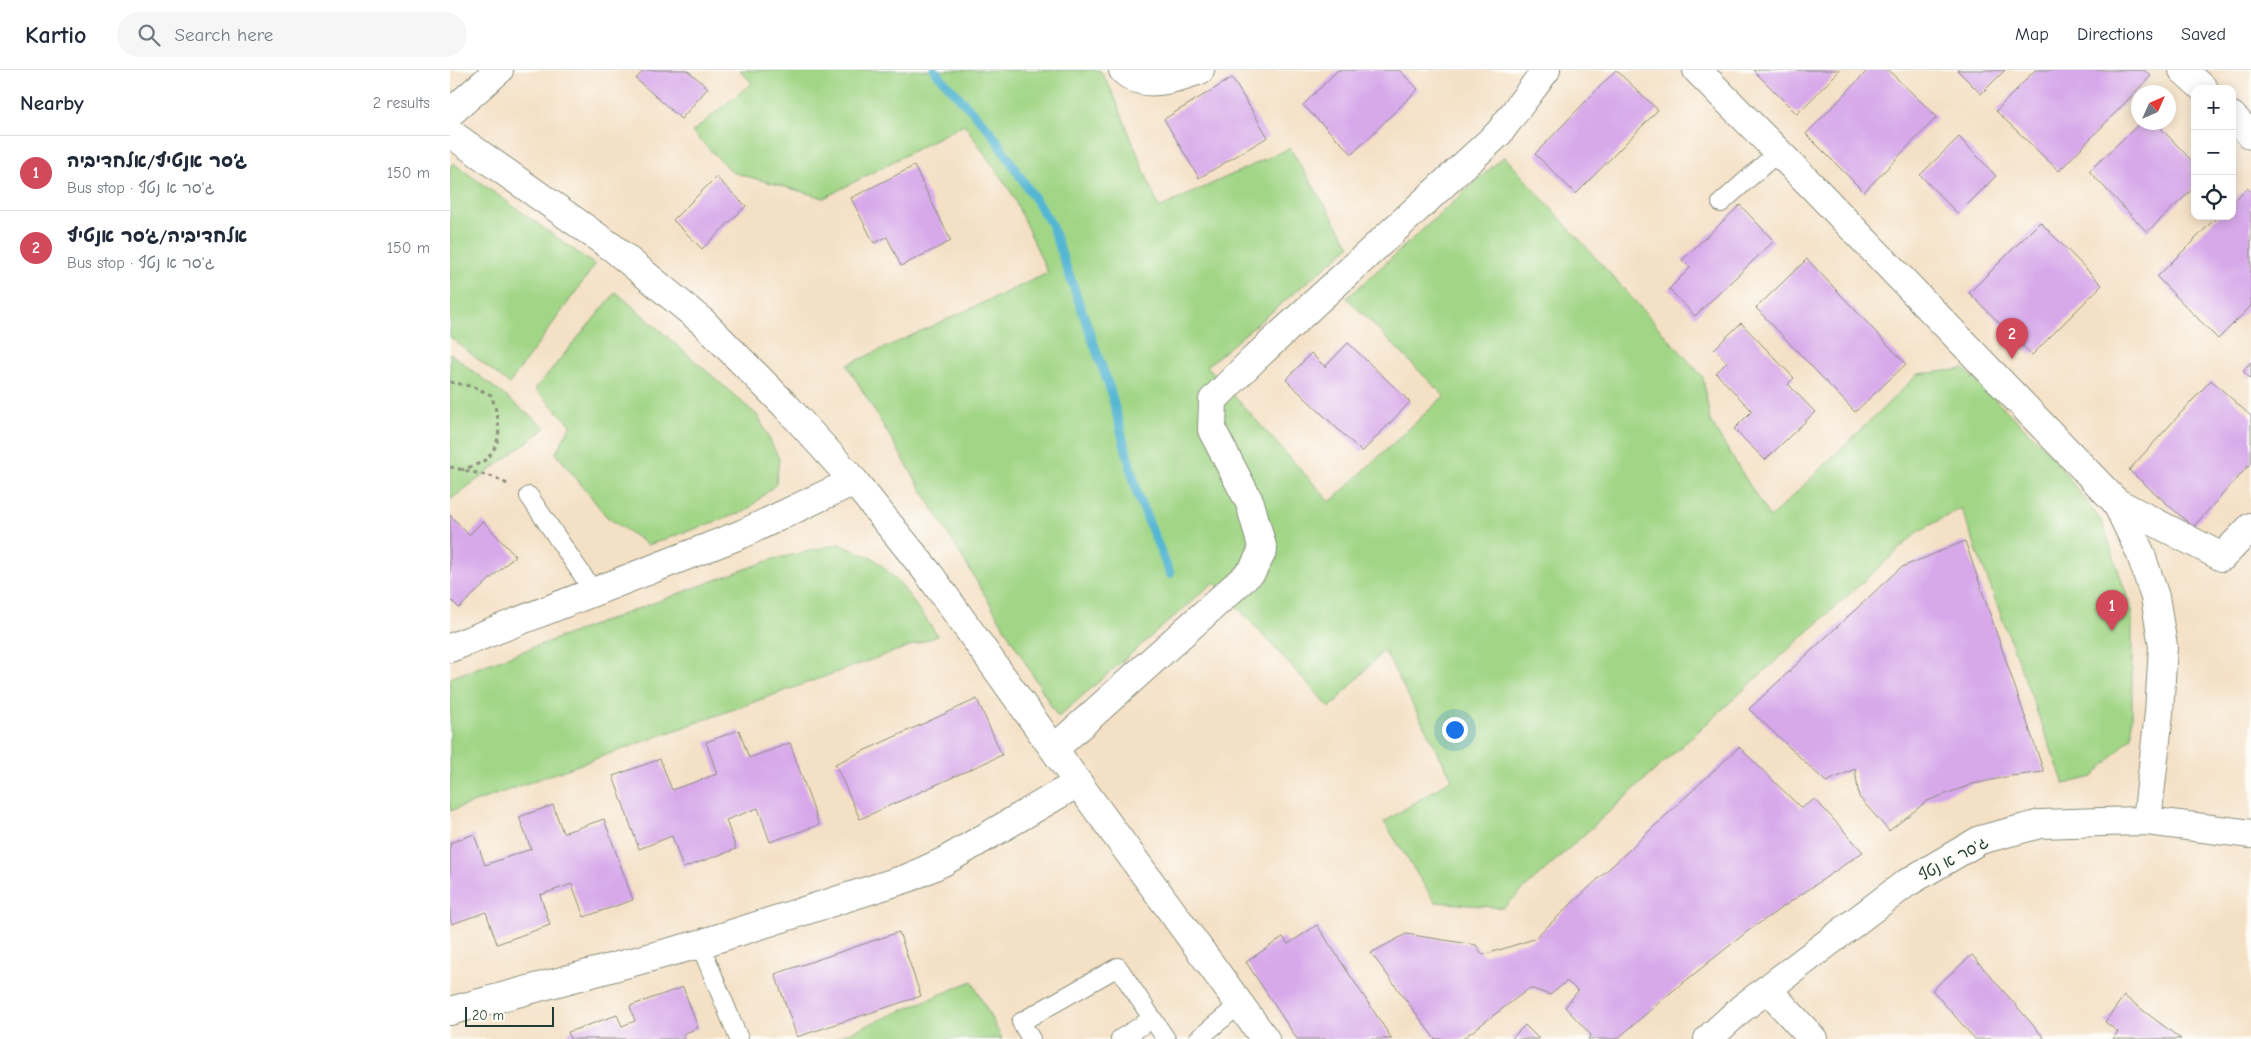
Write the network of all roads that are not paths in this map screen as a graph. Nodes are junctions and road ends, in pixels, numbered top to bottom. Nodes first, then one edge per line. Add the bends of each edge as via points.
1 (499, 70) edge
2 (1123, 70) edge
3 (1200, 70) edge
4 (1546, 70) edge
5 (1697, 70) edge
6 (2183, 70) edge
7 (2200, 85) edge
8 (450, 113) edge
9 (2236, 120) edge
10 (450, 133) edge
11 (2251, 135) edge
12 (1778, 152) junction
13 (1721, 203) dead end
14 (854, 481) junction
15 (529, 496) road end
16 (2116, 502) junction
17 (2251, 526) edge
18 (594, 592) junction
19 (450, 648) edge
20 (1054, 749) junction
21 (1078, 783) junction
22 (2147, 821) junction
23 (2251, 834) edge
24 (700, 944) junction
25 (1767, 989) junction
26 (1240, 1004) junction
27 (450, 1011) edge
28 (1152, 1019) junction
29 (739, 1039) edge
30 (1031, 1039) edge
31 (1120, 1039) edge
32 (1166, 1039) edge
33 (1198, 1039) edge
34 (1265, 1039) edge
35 (1708, 1039) edge
36 (1813, 1039) edge

1 - 8 street
2 - 3 street via 1130,77 1164,82
4 - 20 street via 1499,133 1254,359 1214,400 1212,430 1250,503 1263,550 1252,571
5 - 12 street
6 - 7 street
9 - 11 street
10 - 14 street via 612,248 703,322
12 - 13 lane
12 - 16 street
14 - 18 street via 742,534
14 - 20 street via 929,574
15 - 18 lane
16 - 17 street via 2222,556
16 - 22 street via 2143,561 2155,597 2163,646
18 - 19 street
20 - 21 street
21 - 24 street via 960,852 908,878
21 - 26 street
22 - 23 street, ג'סר א נטף
22 - 25 street, ג'סר א נטף via 2040,824 1980,840 1905,884
24 - 27 street
24 - 29 lane
25 - 35 street, ג'סר א נטף
25 - 36 street
26 - 33 lane
26 - 34 street
28 - 30 lane via 1118,967 1022,1022
28 - 31 lane
28 - 32 lane

